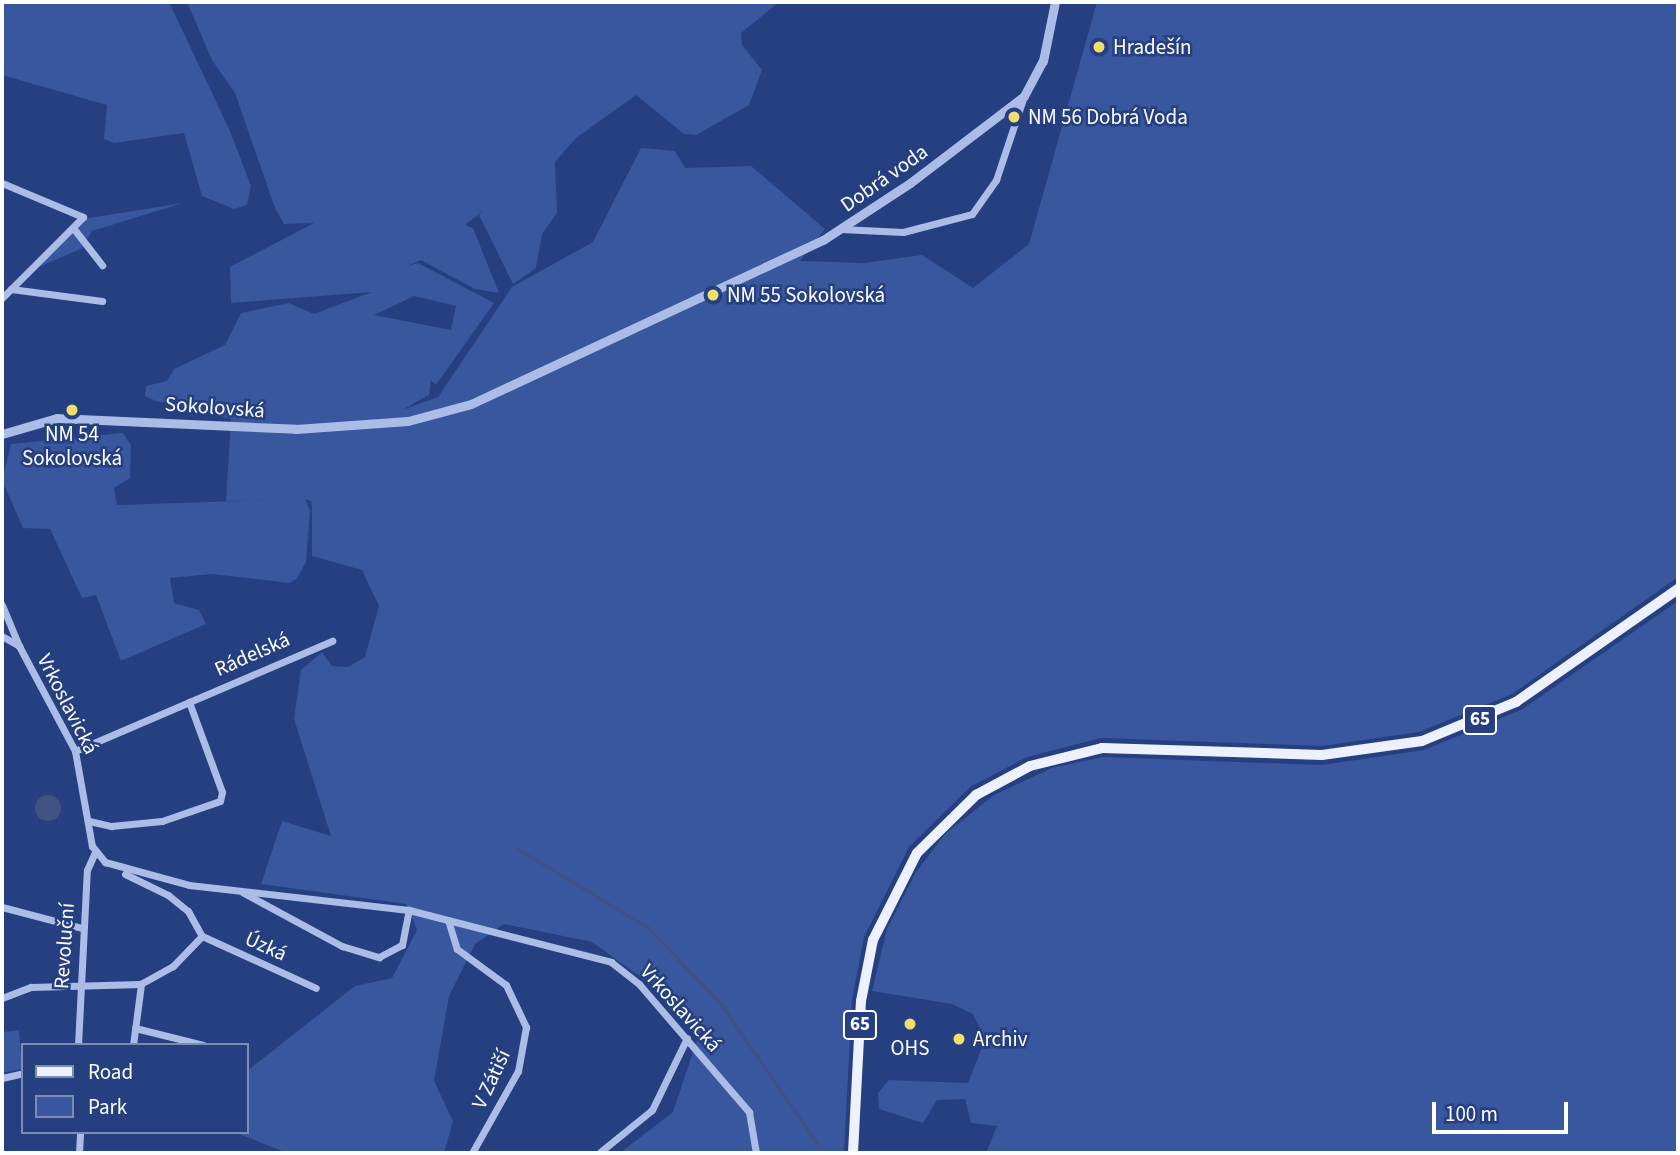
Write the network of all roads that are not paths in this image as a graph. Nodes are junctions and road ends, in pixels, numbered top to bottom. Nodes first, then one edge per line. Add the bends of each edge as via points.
1 (1055, 2) edge
2 (1024, 96) junction
3 (2, 183) edge
4 (74, 229) junction
5 (841, 229) junction
6 (102, 265) dead end
7 (11, 289) junction
8 (2, 298) edge
9 (102, 301) dead end
10 (2, 434) edge
11 (1678, 589) edge
12 (2, 605) edge
13 (2, 636) edge
14 (332, 641) dead end
15 (19, 646) junction
16 (189, 702) junction
17 (75, 751) junction
18 (89, 821) junction
19 (95, 852) junction
20 (119, 869) junction
21 (242, 891) junction
22 (2, 907) edge
23 (409, 910) junction
24 (448, 920) junction
25 (82, 928) junction
26 (202, 936) junction
27 (78, 982) junction
28 (141, 984) junction
29 (316, 988) dead end
30 (2, 998) edge
31 (135, 1028) junction
32 (687, 1038) junction
33 (78, 1043) edge
34 (133, 1043) edge
35 (195, 1043) edge
36 (21, 1073) edge
37 (2, 1078) edge
38 (81, 1134) edge
39 (79, 1153) edge
40 (472, 1153) edge
41 (599, 1153) edge
42 (756, 1153) edge
43 (853, 1153) edge

1 - 2 street, Dobrá voda
2 - 5 street, Dobrá voda
2 - 5 street, Dobrá voda via 996,180 972,214 904,232
3 - 4 street via 83,217
4 - 6 street
4 - 7 street
5 - 10 street, Sokolovská via 471,404 428,417 244,430 57,418
7 - 8 street
7 - 9 street
11 - 43 main road, 65 via 1516,702 1422,741 1322,755 1117,747 1030,766 950,816 917,853 888,902 864,978
12 - 15 street
13 - 15 street, Vrkoslavická
14 - 16 street, Rádelská
15 - 17 street, Vrkoslavická
16 - 17 street, Rádelská
16 - 18 street via 222,792 220,801 143,824
17 - 18 street, Vrkoslavická
18 - 19 street, Vrkoslavická
19 - 20 street, Vrkoslavická
19 - 25 street, Revoluční via 87,870
20 - 21 street, Vrkoslavická
20 - 26 street via 188,911
21 - 23 street, Vrkoslavická
21 - 23 street, Vrkoslavická via 342,946 379,957 402,945
22 - 25 street
23 - 24 street, Vrkoslavická
24 - 32 street, Vrkoslavická via 611,962
24 - 40 street, V Zátiší via 457,949 506,985 526,1027 518,1071
25 - 27 street, Revoluční
26 - 28 street via 173,966
26 - 29 street, Úzká
27 - 28 street
27 - 30 street via 31,987
27 - 33 street, Revoluční
28 - 31 street
31 - 34 street
31 - 35 street
32 - 41 street via 652,1110
32 - 42 street, Vrkoslavická via 749,1112
36 - 37 street
38 - 39 street

